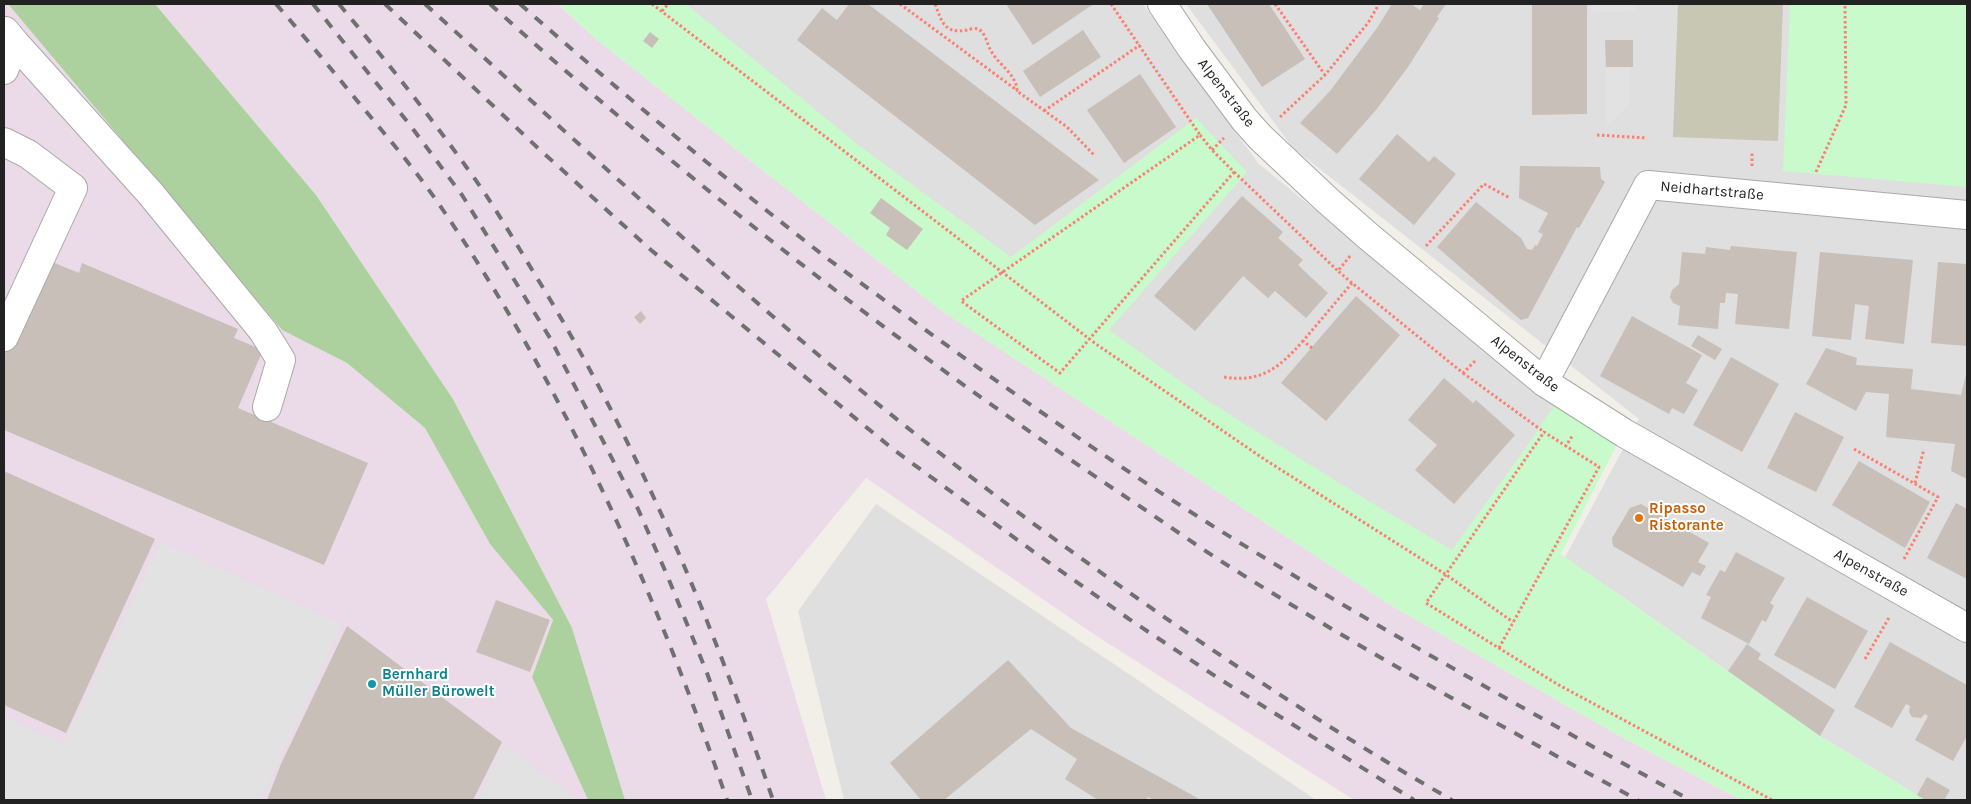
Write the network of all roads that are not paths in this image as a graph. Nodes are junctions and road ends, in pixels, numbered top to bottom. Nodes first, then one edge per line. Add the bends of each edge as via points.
1 (1162, 4) edge
2 (9, 36) edge
3 (4, 70) edge
4 (4, 142) edge
5 (1967, 215) edge
6 (4, 337) edge
7 (1544, 382) junction
8 (267, 407) dead end
9 (1967, 628) edge

1 - 7 street, Alpenstraße via 1192,49 1260,137 1327,200
2 - 3 street
2 - 8 street via 150,193 264,332 281,360
4 - 6 street via 28,154 73,188
5 - 7 street, Neidhartstraße via 1648,185
7 - 9 street, Alpenstraße via 1624,433

